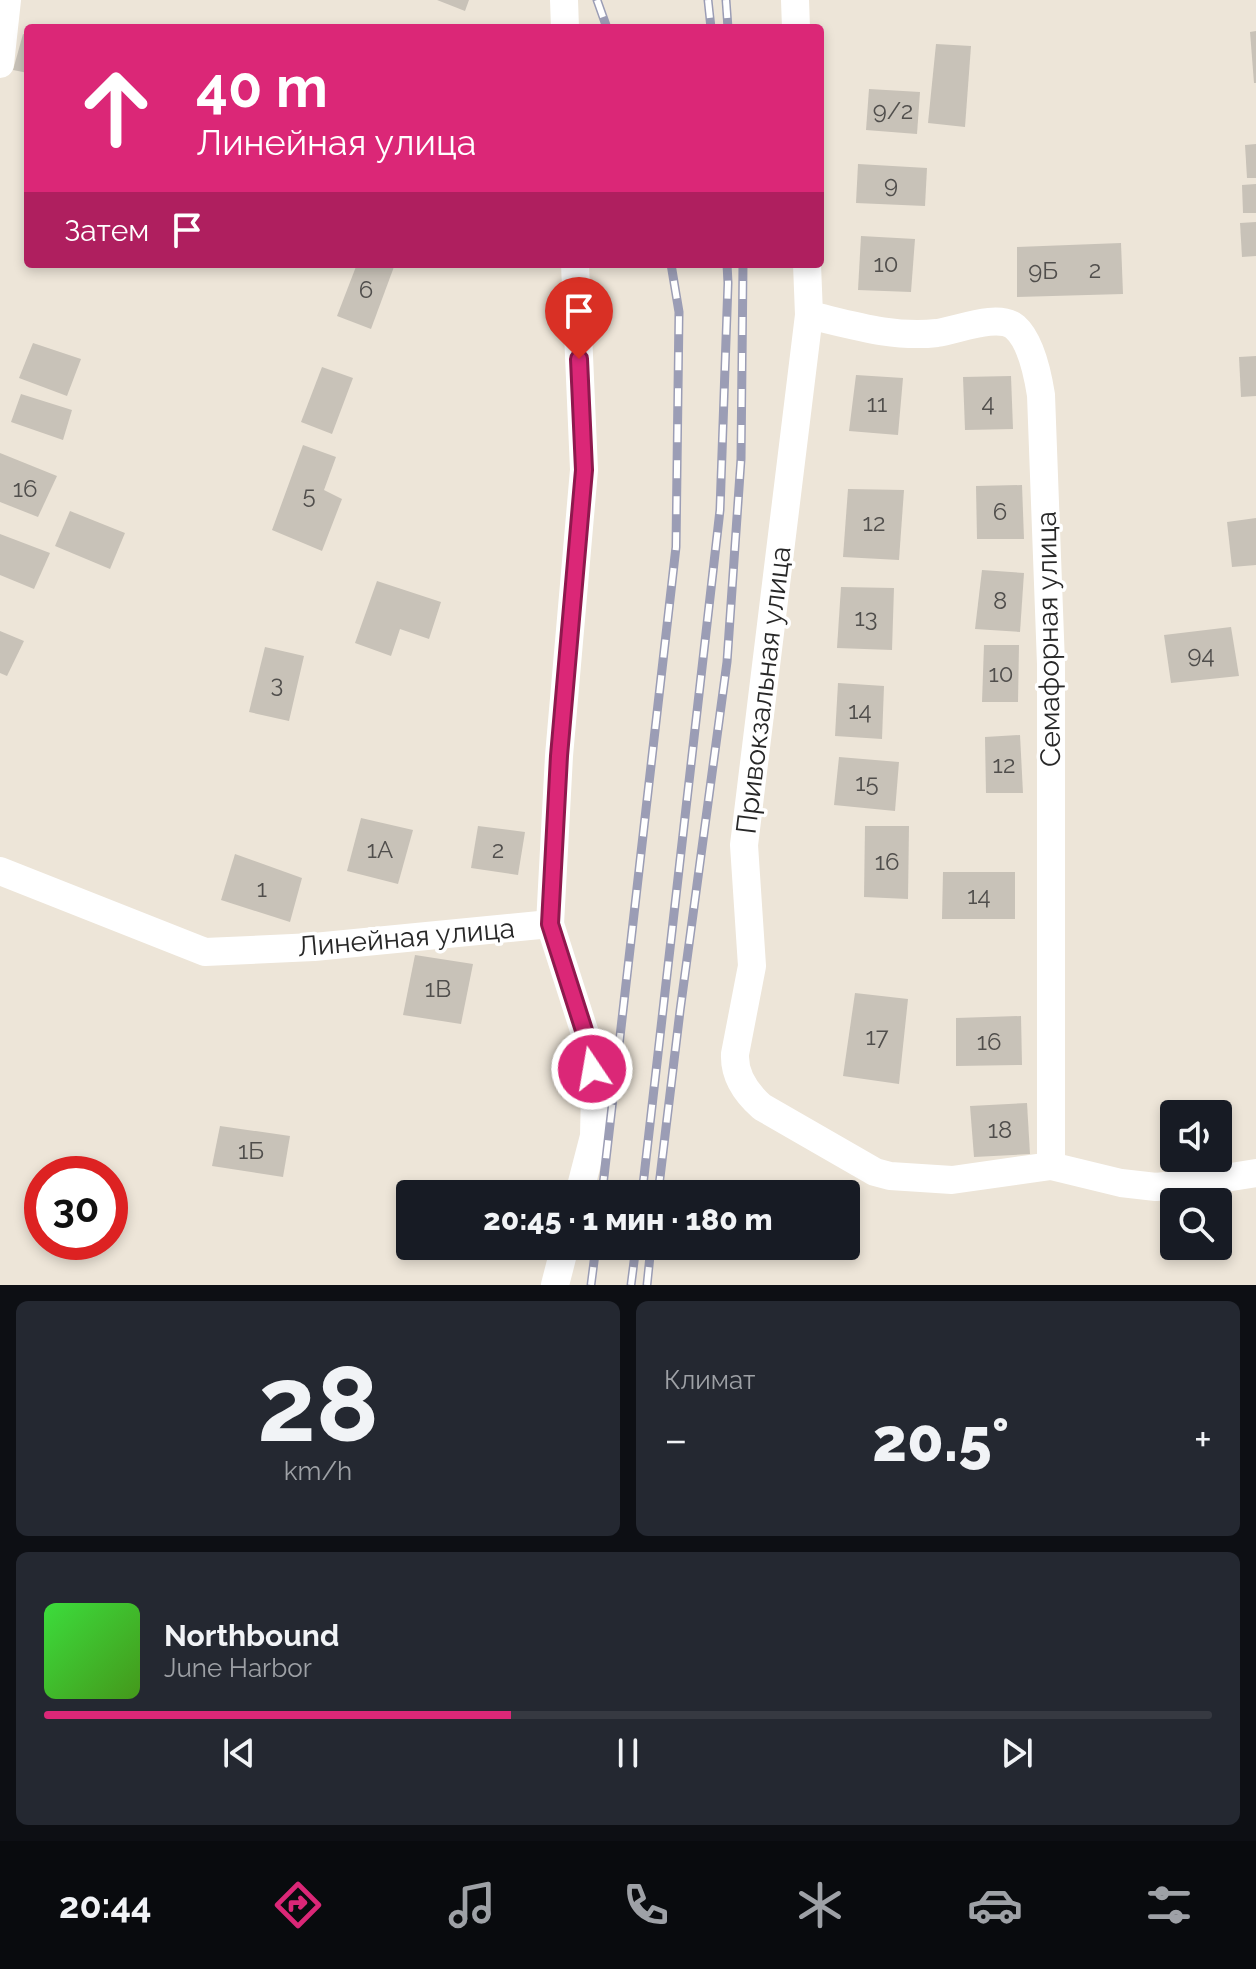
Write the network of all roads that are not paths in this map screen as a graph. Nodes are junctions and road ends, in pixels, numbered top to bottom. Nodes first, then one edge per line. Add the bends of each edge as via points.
1 (7, 0) edge
2 (564, 0) edge
3 (795, 0) edge
4 (565, 24) edge
5 (796, 24) edge
6 (0, 64) edge
7 (575, 268) edge
8 (807, 268) edge
9 (809, 315) junction
10 (0, 871) edge
11 (550, 924) junction
12 (1051, 1166) junction
13 (1256, 1173) edge
14 (583, 1180) edge
15 (561, 1260) edge
16 (555, 1285) edge

1 - 6 street
2 - 4 street
3 - 5 street
7 - 11 street, Линейная улица via 584,470
8 - 9 street, Привокзальная улица
9 - 12 street, Семафорная улица via 911,334 1001,321 1024,338 1038,375 1051,664
9 - 12 street, Привокзальная улица via 744,845 752,966 734,1065 762,1107 875,1172 952,1180
10 - 11 street, Линейная улица via 205,952
11 - 14 street via 589,1046 595,1091 594,1136
12 - 13 street via 1156,1187
15 - 16 street

